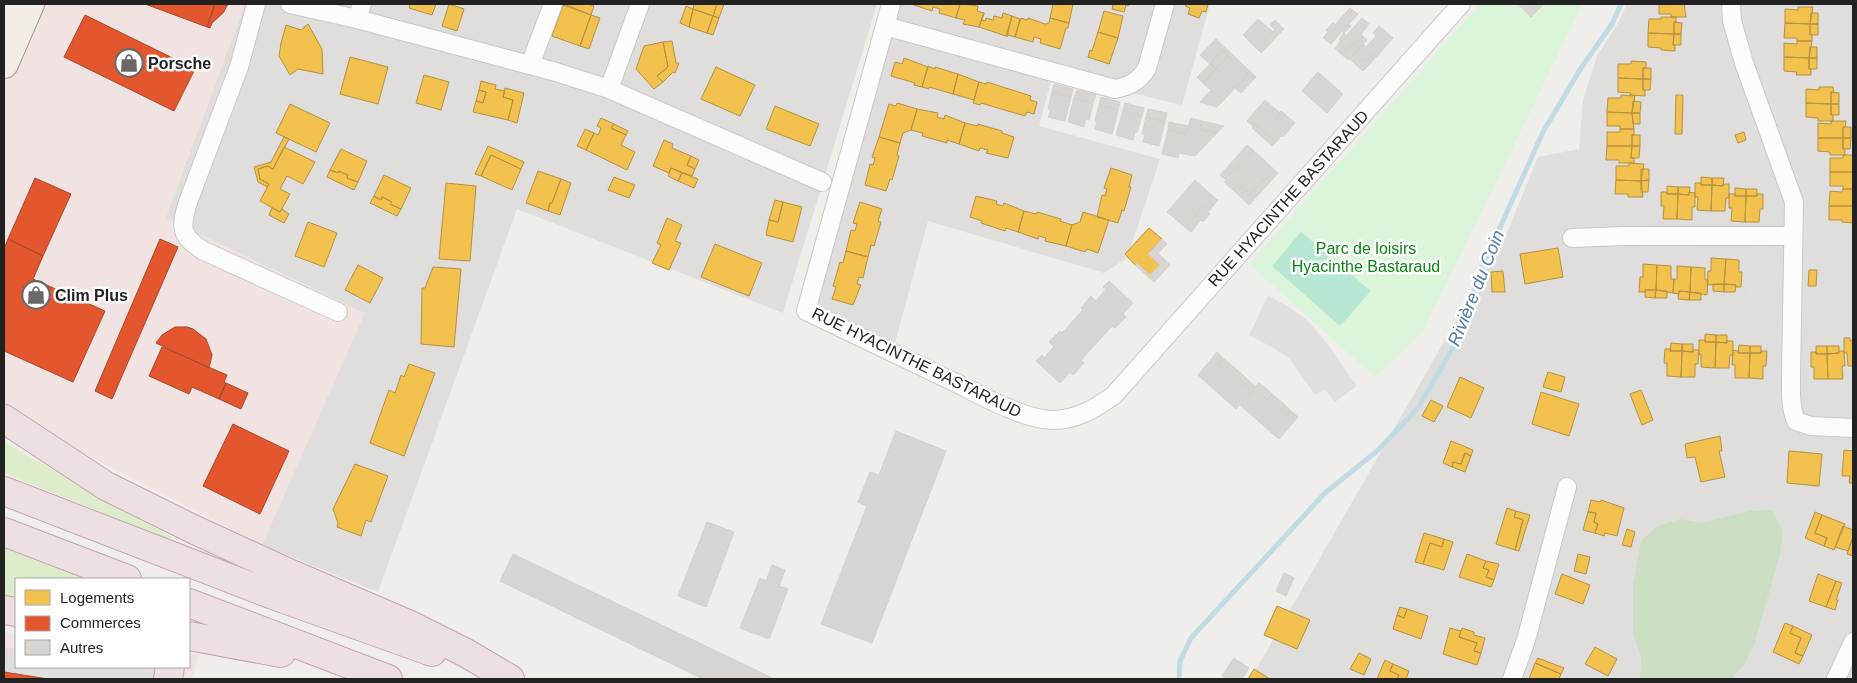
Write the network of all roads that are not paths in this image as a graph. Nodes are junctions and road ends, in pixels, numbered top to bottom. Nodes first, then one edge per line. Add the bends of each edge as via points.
1 (8, 4) edge
2 (30, 4) edge
3 (256, 4) edge
4 (290, 4) edge
5 (553, 4) edge
6 (640, 4) edge
7 (891, 4) edge
8 (1165, 4) edge
9 (1461, 4) edge
10 (1732, 4) edge
11 (360, 11) edge
12 (4, 13) edge
13 (885, 26) junction
14 (4, 64) edge
15 (530, 65) junction
16 (609, 89) junction
17 (822, 182) dead end
18 (1793, 236) junction
19 (1572, 238) dead end
20 (338, 312) dead end
21 (4, 419) edge
22 (1853, 428) edge
23 (1567, 487) dead end
24 (4, 491) edge
25 (4, 532) edge
26 (124, 578) edge
27 (190, 603) edge
28 (190, 636) edge
29 (1853, 642) edge
30 (360, 669) junction
31 (388, 679) edge
32 (506, 679) edge
33 (510, 679) edge
34 (1512, 679) edge
35 (1836, 679) edge

1 - 12 main road
2 - 14 main road
3 - 20 street via 239,66 188,202 185,233 190,242 204,251
4 - 11 street
5 - 15 street
6 - 16 street
7 - 13 street, RUE HYACINTHE BASTARAUD
8 - 13 street via 1144,74 1132,84 1115,89
9 - 13 street, RUE HYACINTHE BASTARAUD via 1114,395 1095,409 1071,418 1052,420 1000,404 806,311
10 - 18 street via 1732,21 1738,42 1794,202
11 - 15 street
15 - 16 street
16 - 17 street
18 - 19 street
18 - 22 street via 1791,403 1796,420 1811,426
21 - 33 highway via 106,486 273,566 408,624
23 - 34 street via 1526,640
24 - 32 highway via 273,595
25 - 26 highway
27 - 30 highway
28 - 30 highway
29 - 35 street
30 - 31 highway

